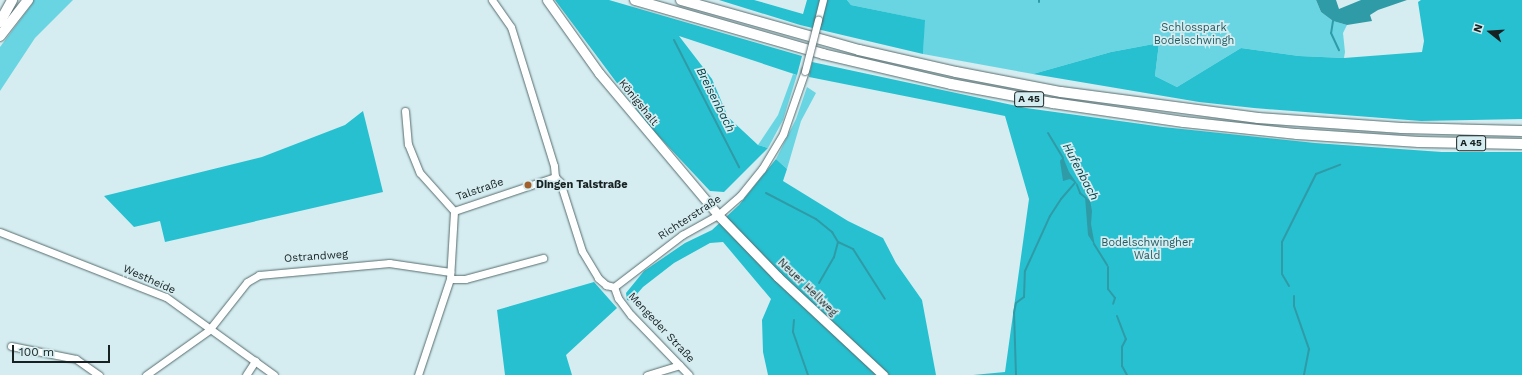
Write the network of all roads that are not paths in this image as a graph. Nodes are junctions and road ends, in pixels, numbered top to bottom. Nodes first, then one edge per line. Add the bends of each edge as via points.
1 (12, 0) edge
2 (28, 0) edge
3 (492, 0) edge
4 (547, 0) edge
5 (635, 0) edge
6 (681, 0) edge
7 (823, 0) edge
8 (0, 22) edge
9 (0, 36) edge
10 (404, 111) dead end
11 (1522, 132) edge
12 (1522, 144) edge
13 (555, 177) junction
14 (454, 211) junction
15 (718, 215) junction
16 (0, 232) edge
17 (543, 258) dead end
18 (450, 275) junction
19 (614, 287) junction
20 (209, 330) junction
21 (11, 346) dead end
22 (255, 361) junction
23 (680, 365) junction
24 (99, 375) edge
25 (146, 375) edge
26 (246, 375) edge
27 (274, 375) edge
28 (418, 375) edge
29 (647, 375) edge
30 (689, 375) edge
31 (882, 375) edge

1 - 8 highway
2 - 9 highway
3 - 13 street, Mengeder Straße via 512,27 554,166
4 - 15 main road, Königshalt via 599,73
5 - 12 highway, A 45 via 822,54 1002,94 1184,122 1297,134 1419,142
6 - 11 highway, A 45 via 859,50 1061,92 1258,118 1402,128
7 - 15 street, Richterstraße, bridge via 795,106 773,153 740,196
10 - 14 street via 408,144 420,174
13 - 14 street, Talstraße
13 - 19 street, Mengeder Straße via 560,182 582,251 598,278 606,285
14 - 18 street, Talstraße
15 - 19 street, Richterstraße via 682,234
15 - 31 main road, Neuer Hellweg via 789,288
16 - 20 street, Westheide via 166,297
17 - 18 street via 465,279
18 - 20 street, Ostrandweg via 389,263 259,274 247,282
18 - 28 street, Talstraße
19 - 23 street, Mengeder Straße via 618,298 631,314
20 - 22 street, Westheide
20 - 25 street, Ostrandweg
21 - 24 street via 76,359
22 - 26 street
22 - 27 street, Westheide
23 - 29 street
23 - 30 street, Mengeder Straße

